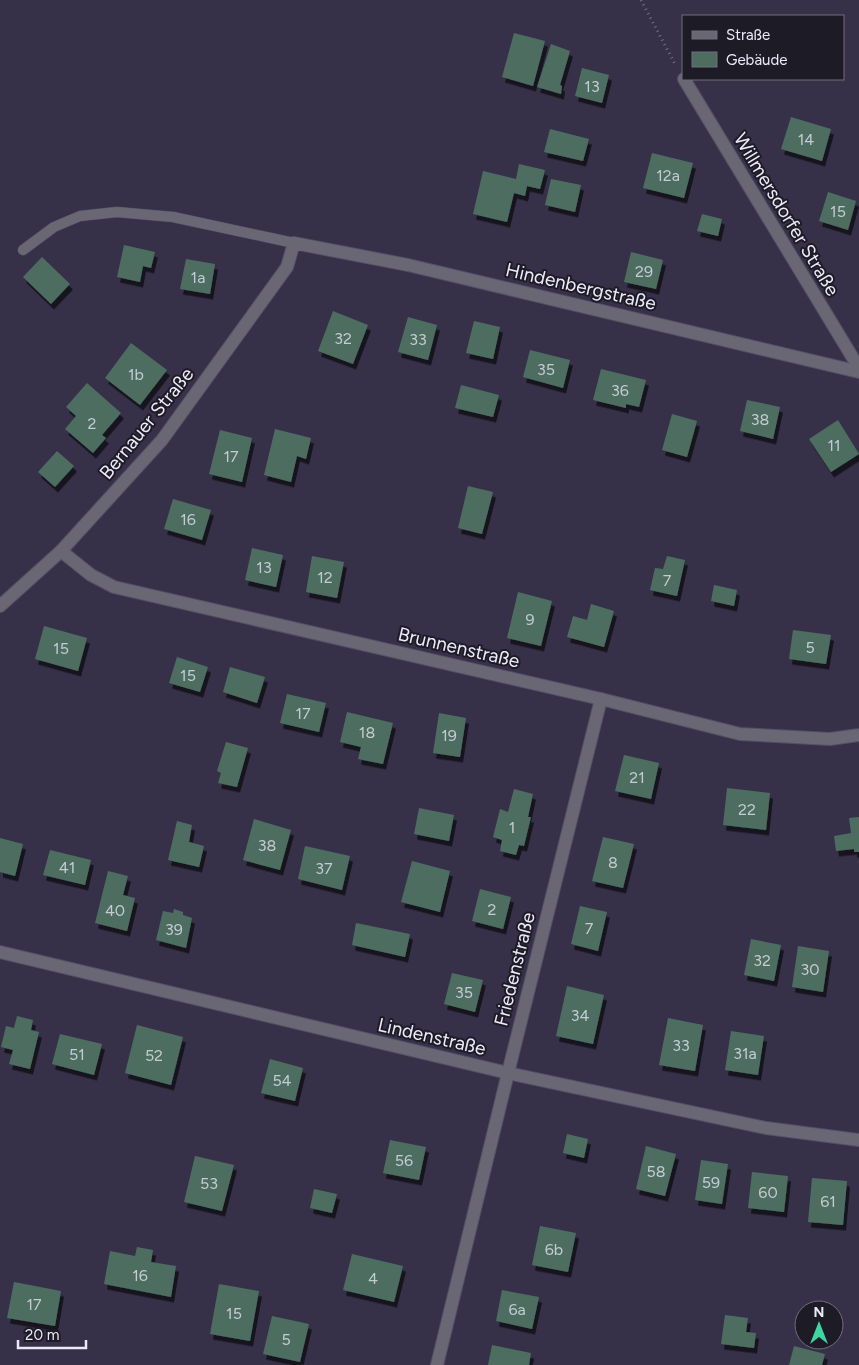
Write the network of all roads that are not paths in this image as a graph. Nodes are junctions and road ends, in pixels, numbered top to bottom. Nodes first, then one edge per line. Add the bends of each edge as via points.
1 (684, 80) edge
2 (294, 243) junction
3 (23, 250) dead end
4 (859, 368) edge
5 (859, 372) edge
6 (61, 551) junction
7 (0, 606) edge
8 (601, 699) junction
9 (859, 735) edge
10 (0, 952) edge
11 (508, 1073) junction
12 (859, 1140) edge
13 (437, 1365) edge

1 - 4 street, Willmersdorfer Straße
2 - 3 lane via 173,217 117,212 80,216 54,227
2 - 5 street, Hindenbergstraße via 408,265
2 - 6 street, Bernauer Straße via 287,267 162,440
6 - 7 street, Bernauer Straße
6 - 8 street, Brunnenstraße via 91,576 114,587
8 - 9 street, Brunnenstraße via 740,734 830,739
8 - 11 street, Friedenstraße
10 - 11 street, Lindenstraße
11 - 12 street, Lindenstraße via 766,1128
11 - 13 street, Friedenstraße

